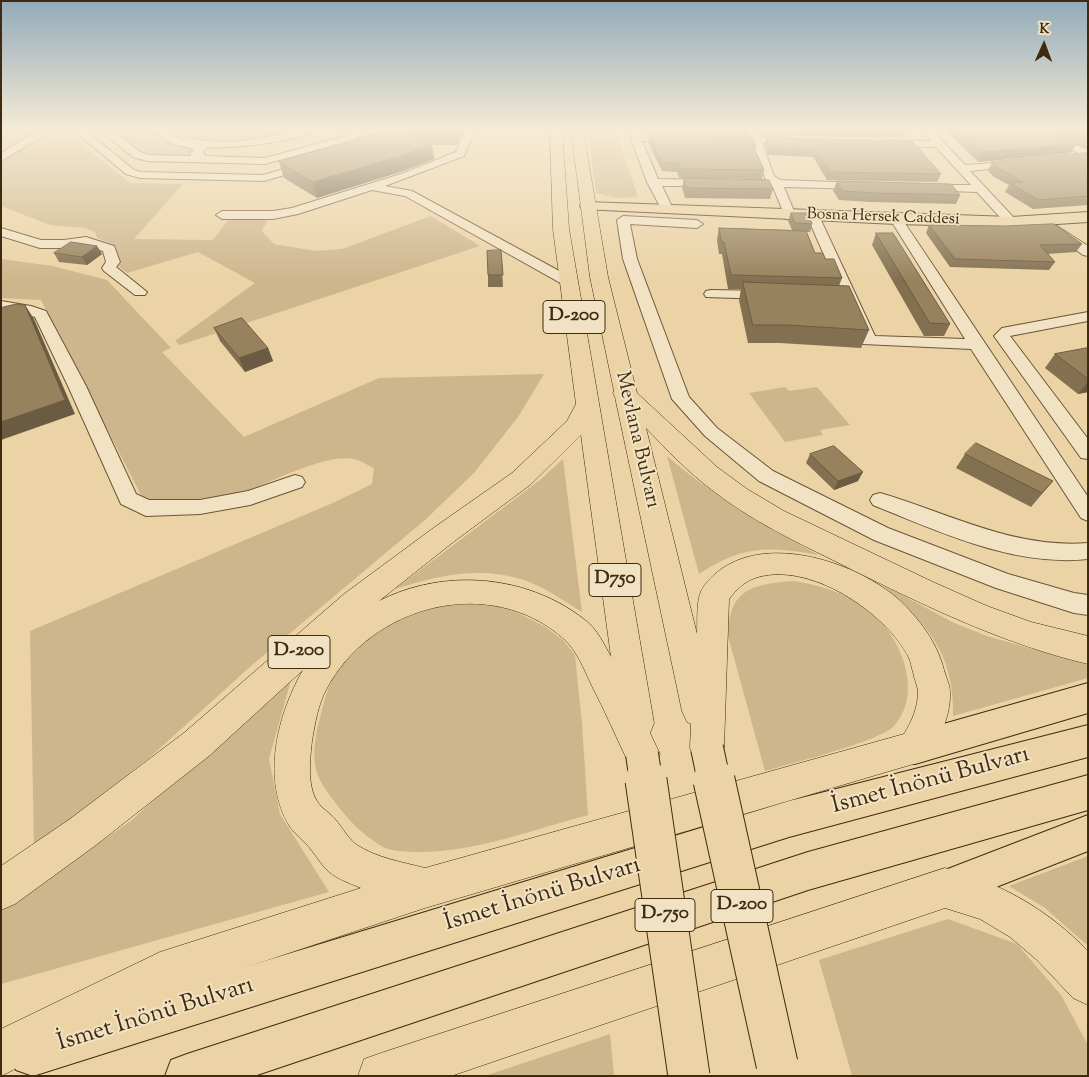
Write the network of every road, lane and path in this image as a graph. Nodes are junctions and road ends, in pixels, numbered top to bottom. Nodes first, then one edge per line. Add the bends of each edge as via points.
1 (391, 180) edge
2 (403, 180) edge
3 (549, 180) edge
4 (559, 180) edge
5 (584, 180) edge
6 (773, 180) edge
7 (972, 180) edge
8 (653, 182) joint
9 (777, 184) junction
10 (874, 186) edge
11 (368, 188) junction
12 (912, 188) edge
13 (980, 189) junction
14 (408, 193) junction
15 (587, 206) junction
16 (667, 209) junction
17 (222, 215) dead end
18 (790, 216) junction
19 (813, 216) junction
20 (1088, 217) edge
21 (896, 219) junction
22 (1044, 221) junction
23 (1011, 222) junction
24 (697, 224) dead end
25 (561, 228) junction
26 (1, 232) edge
27 (1088, 252) edge
28 (569, 282) junction
29 (140, 292) dead end
30 (711, 294) dead end
31 (785, 296) edge
32 (832, 297) edge
33 (851, 298) junction
34 (1, 305) edge
35 (1088, 316) edge
36 (976, 344) junction
37 (624, 393) junction
38 (587, 405) junction
39 (1088, 453) edge
40 (295, 482) dead end
41 (880, 500) dead end
42 (1088, 513) edge
43 (1088, 551) edge
44 (1088, 605) edge
45 (1088, 650) edge
46 (1088, 698) edge
47 (1088, 741) edge
48 (708, 748) junction
49 (915, 748) junction
50 (642, 754) junction
51 (1088, 792) edge
52 (1088, 833) edge
53 (425, 888) junction
54 (945, 888) junction
55 (1, 890) edge
56 (1088, 983) edge
57 (1, 1053) edge
58 (1, 1064) edge
59 (780, 1072) edge
60 (187, 1076) edge
61 (381, 1076) edge
62 (688, 1076) edge

1 - 11 street
2 - 14 street via 402,185
3 - 25 highway
4 - 25 highway, Mevlana Bulvarı
5 - 15 highway, Mevlana Bulvarı
6 - 9 street
7 - 13 street
8 - 9 street
8 - 16 street
9 - 10 street
9 - 18 street
11 - 14 street
11 - 17 street via 274,215
12 - 13 street
13 - 23 street
14 - 28 street
15 - 16 main road, Bosna Hersek Caddesi
15 - 37 highway, Mevlana Bulvarı / D-200
16 - 18 main road, Bosna Hersek Caddesi
18 - 19 main road, Bosna Hersek Caddesi
19 - 21 main road, Bosna Hersek Caddesi
19 - 33 street
20 - 22 main road, Bosna Hersek Caddesi
21 - 23 main road, Bosna Hersek Caddesi
21 - 36 street
22 - 23 main road, Bosna Hersek Caddesi
22 - 27 street
24 - 44 street via 623,220 630,259 681,399 711,432 766,476 881,534 1004,582
25 - 28 highway, Mevlana Bulvarı / D-200
26 - 29 street via 40,244 86,241 109,249 113,262 109,268
28 - 38 highway, Mevlana Bulvarı / D-200
30 - 31 street
32 - 33 street
33 - 36 street via 869,341
34 - 40 street via 41,314 128,499 146,508 200,507 250,498
35 - 39 street via 1007,331 1002,336
36 - 42 street
37 - 45 highway via 686,456 768,513 967,612 1028,634
37 - 48 highway, Mevlana Bulvarı / D-200
38 - 50 highway, Mevlana Bulvarı / D750
38 - 55 highway, D-200 via 572,430 521,479 355,602 196,744 83,832
41 - 43 street via 960,531 1030,548 1074,554
46 - 49 main road
47 - 58 main road, İsmet İnönü Bulvarı via 788,819
48 - 49 highway via 714,595 721,583 734,573 757,566 788,564 819,570 845,580 881,603 900,621 924,654 934,691 929,723
48 - 59 highway, D-200, bridge
49 - 53 highway
50 - 53 highway via 591,650 576,630 554,613 519,598 482,590 438,593 409,601 371,619 336,650 316,676 302,709 292,750 293,782 302,812 342,858 372,874
50 - 62 highway, D-750, bridge
51 - 60 main road via 808,871
52 - 54 main road
53 - 57 highway via 160,974
54 - 56 highway via 980,898 1046,938
54 - 61 highway

